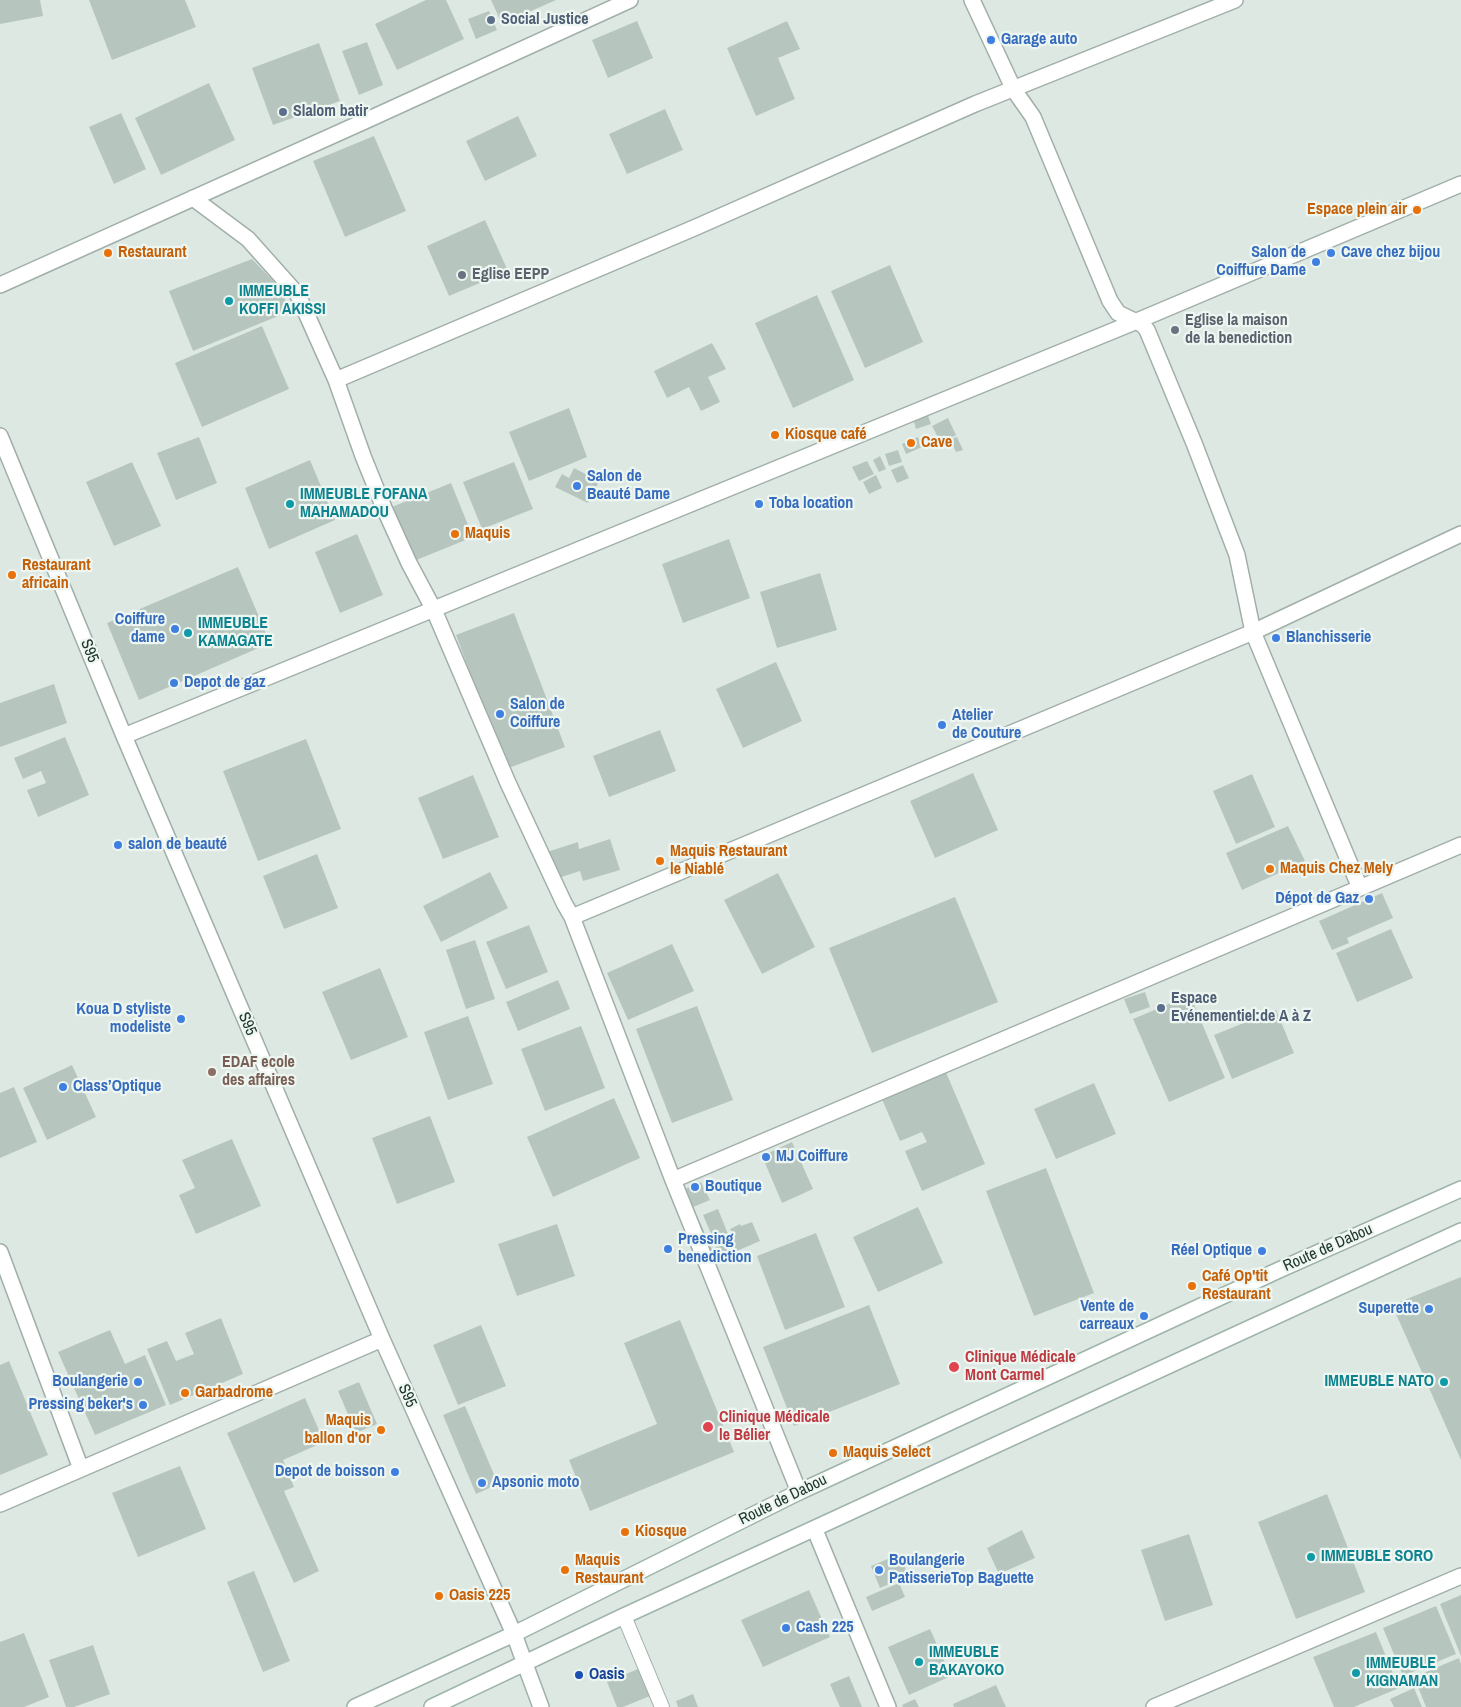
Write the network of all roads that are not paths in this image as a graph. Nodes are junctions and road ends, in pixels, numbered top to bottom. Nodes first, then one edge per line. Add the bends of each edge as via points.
1 (630, 0) edge
2 (972, 0) edge
3 (1235, 0) edge
4 (1014, 90) junction
5 (1461, 184) edge
6 (192, 198) junction
7 (0, 284) edge
8 (1137, 321) junction
9 (336, 380) junction
10 (0, 436) edge
11 (1461, 534) edge
12 (434, 610) junction
13 (1253, 632) junction
14 (124, 736) junction
15 (1461, 845) edge
16 (1360, 888) junction
17 (572, 917) junction
18 (673, 1180) junction
19 (1461, 1189) edge
20 (1461, 1231) edge
21 (0, 1252) edge
22 (382, 1339) junction
23 (81, 1469) junction
24 (798, 1492) junction
25 (0, 1504) edge
26 (815, 1530) junction
27 (1461, 1576) edge
28 (624, 1616) junction
29 (514, 1634) junction
30 (525, 1664) junction
31 (355, 1707) edge
32 (432, 1707) edge
33 (541, 1707) edge
34 (662, 1707) edge
35 (888, 1707) edge
36 (1154, 1707) edge

1 - 6 street
2 - 4 street
3 - 4 street
4 - 8 street via 1033,117 1110,301 1118,313
4 - 9 street
5 - 8 street
6 - 7 street
6 - 9 street via 248,239 298,295
8 - 12 street
8 - 13 street via 1147,330 1194,442 1233,547
9 - 12 street via 384,508
10 - 14 street, S95
11 - 13 street
12 - 14 street
12 - 17 street via 508,783
13 - 16 street
13 - 17 street
14 - 22 street, S95
15 - 16 street
16 - 18 street
17 - 18 street
18 - 24 street
19 - 24 street, Route de Dabou
20 - 26 street
21 - 23 street
22 - 23 street
22 - 29 street, S95
23 - 25 street
24 - 29 street, Route de Dabou
26 - 28 street
26 - 35 street
27 - 36 street
28 - 30 street
28 - 34 lane
29 - 30 street, S95
29 - 31 street, Route de Dabou
30 - 32 street
30 - 33 street, S95

